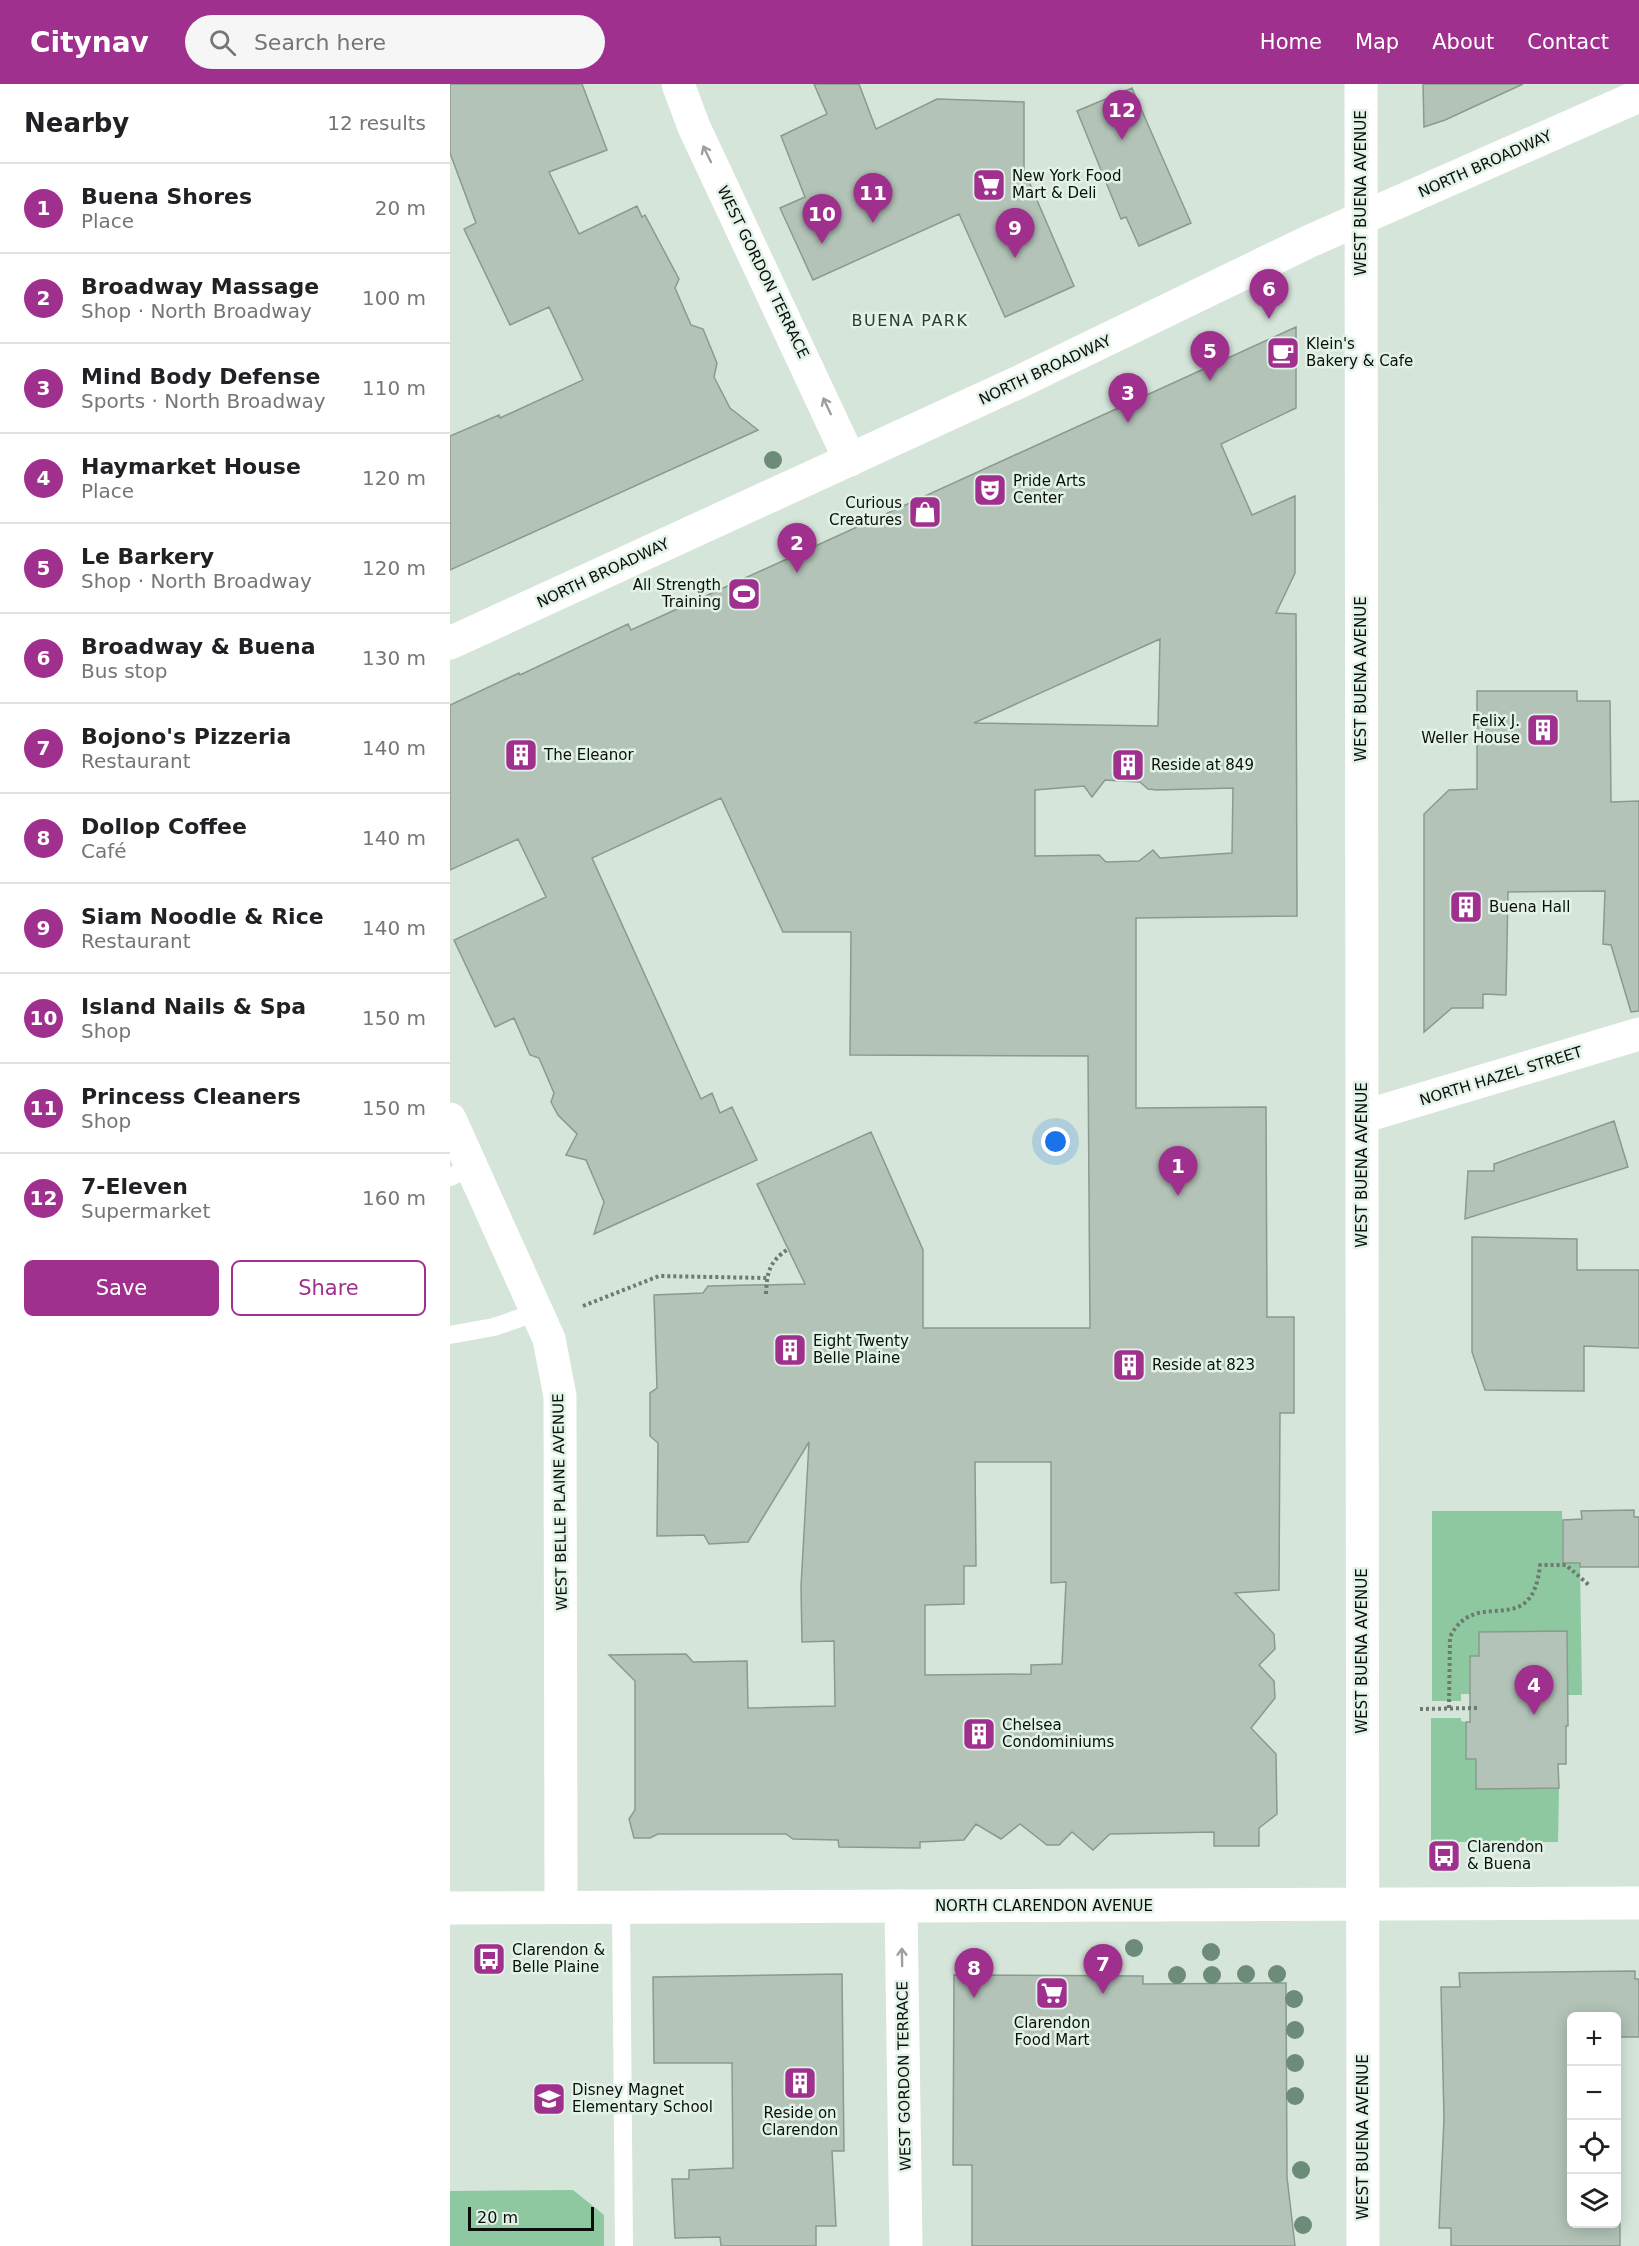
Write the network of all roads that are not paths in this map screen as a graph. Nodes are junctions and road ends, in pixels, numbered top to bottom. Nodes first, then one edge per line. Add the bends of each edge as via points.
1 (678, 84) edge
2 (1361, 84) edge
3 (1639, 96) edge
4 (1361, 220) junction
5 (850, 460) junction
6 (450, 643) edge
7 (1639, 1034) edge
8 (1362, 1117) junction
9 (450, 1119) edge
10 (461, 1172) edge
11 (537, 1312) junction
12 (450, 1335) edge
13 (1363, 1904) junction
14 (1639, 1904) edge
15 (901, 1906) junction
16 (561, 1907) junction
17 (621, 1907) junction
18 (450, 1908) edge
19 (624, 2246) edge
20 (906, 2246) edge
21 (1363, 2246) edge

5 -> 1 street, WEST GORDON TERRACE via 694,127
2 - 4 street, WEST BUENA AVENUE
3 - 4 street, NORTH BROADWAY
4 - 5 street, NORTH BROADWAY
4 - 8 street, WEST BUENA AVENUE
5 - 6 street, NORTH BROADWAY
7 - 8 street, NORTH HAZEL STREET
8 - 13 street, WEST BUENA AVENUE
9 - 10 street, WEST BELLE PLAINE AVENUE
10 - 11 street, WEST BELLE PLAINE AVENUE
11 - 12 lane via 494,1327
11 - 16 street, WEST BELLE PLAINE AVENUE via 549,1339 560,1396
13 - 14 street, NORTH CLARENDON AVENUE
13 - 15 street, NORTH CLARENDON AVENUE
13 - 21 street, WEST BUENA AVENUE
15 - 17 street, NORTH CLARENDON AVENUE
20 -> 15 street, WEST GORDON TERRACE
16 - 17 street, NORTH CLARENDON AVENUE
16 - 18 street, NORTH CLARENDON AVENUE
17 - 19 lane

